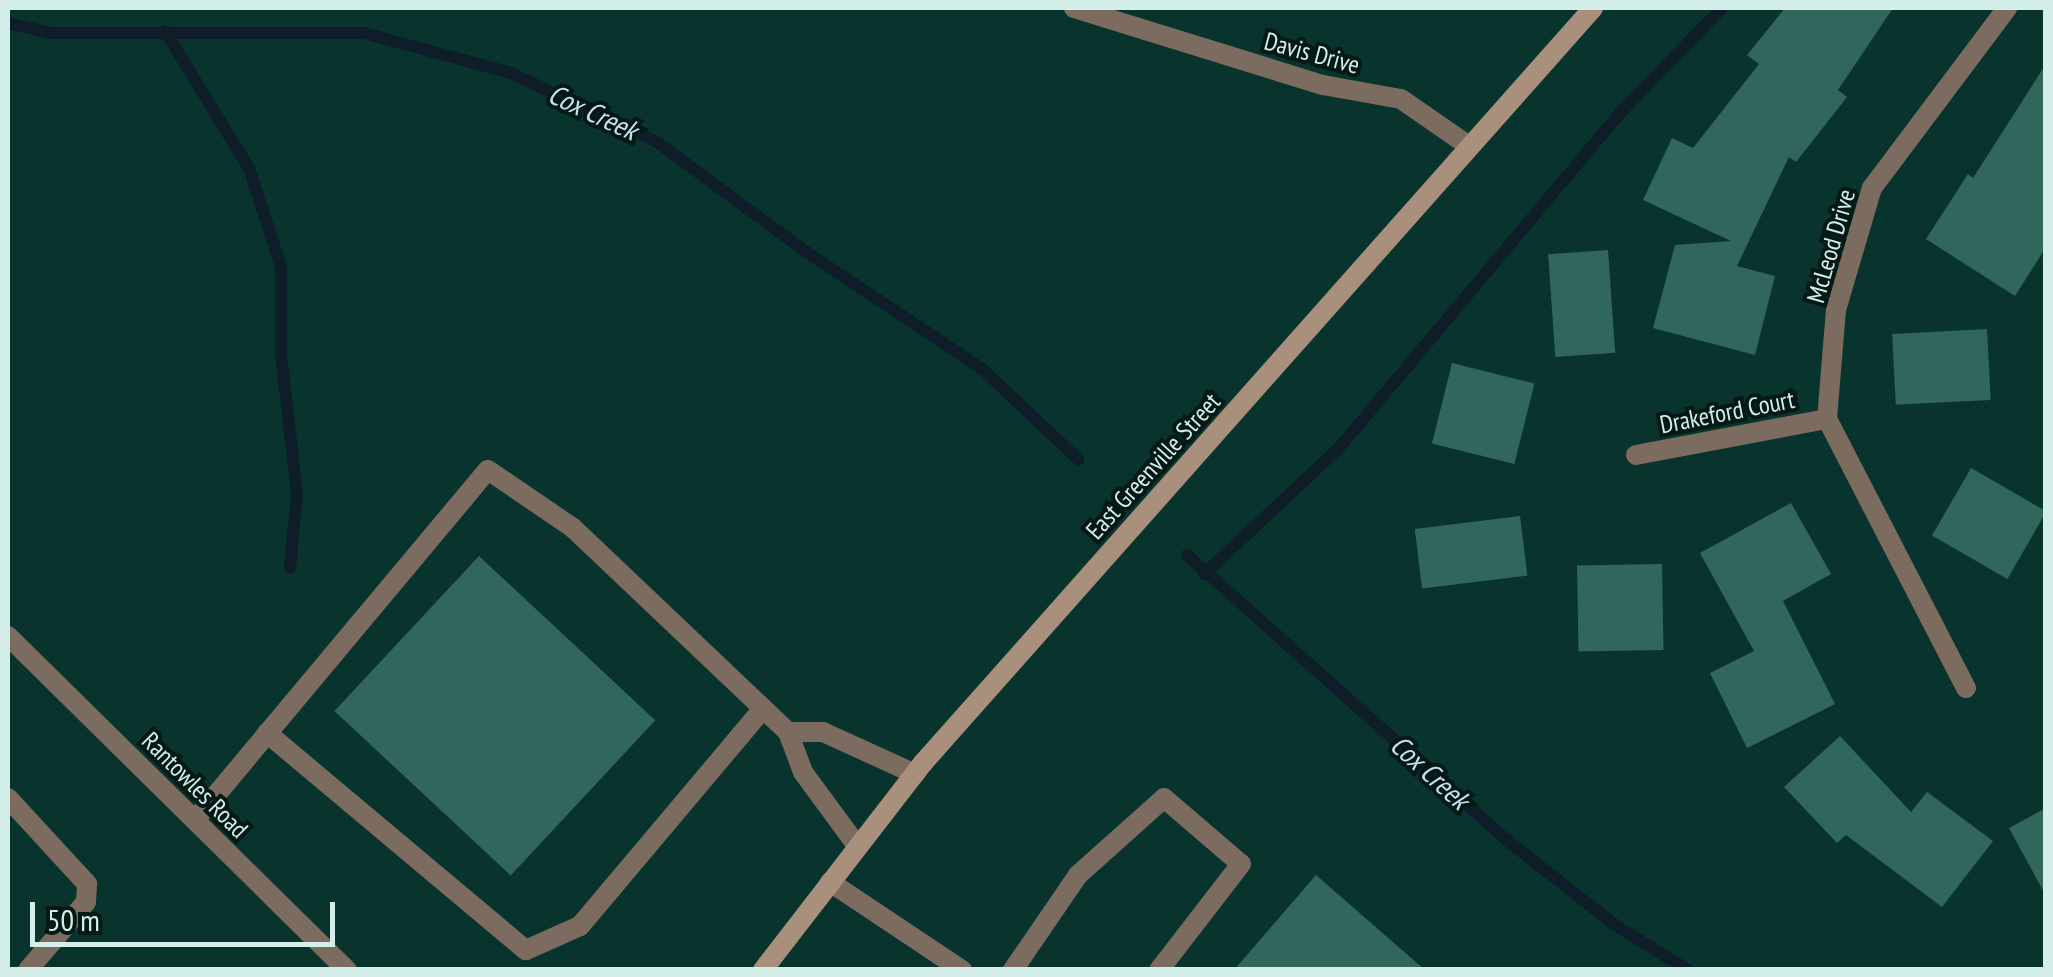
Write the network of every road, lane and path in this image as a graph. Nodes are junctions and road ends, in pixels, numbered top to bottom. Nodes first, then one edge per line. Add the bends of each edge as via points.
1 (1074, 8) edge
2 (1593, 8) edge
3 (2007, 8) edge
4 (1469, 146) junction
5 (1827, 419) junction
6 (1636, 455) dead end
7 (8, 636) edge
8 (1966, 688) dead end
9 (763, 709) junction
10 (788, 732) junction
11 (267, 733) junction
12 (915, 774) junction
13 (8, 798) edge
14 (194, 820) junction
15 (858, 847) junction
16 (830, 882) junction
17 (28, 970) edge
18 (347, 970) edge
19 (763, 970) edge
20 (962, 970) edge
21 (1013, 970) edge
22 (1158, 970) edge

1 - 4 street, Davis Drive via 1323,85 1401,100
2 - 4 main road, East Greenville Street
3 - 5 street, McLeod Drive via 1872,188 1836,310
4 - 12 main road, East Greenville Street
5 - 6 street, Drakeford Court
5 - 8 street
7 - 14 street, Rantowles Road
9 - 10 street
9 - 11 street via 580,926 526,950
9 - 11 street via 574,528 488,470
10 - 12 street via 823,732
10 - 15 street via 803,772
11 - 14 street
12 - 15 main road, East Greenville Street
13 - 17 street via 87,884 86,902
14 - 18 street, Rantowles Road
15 - 16 main road, East Greenville Street
16 - 19 main road, East Greenville Street
16 - 20 street
21 - 22 street via 1078,875 1164,798 1241,864

